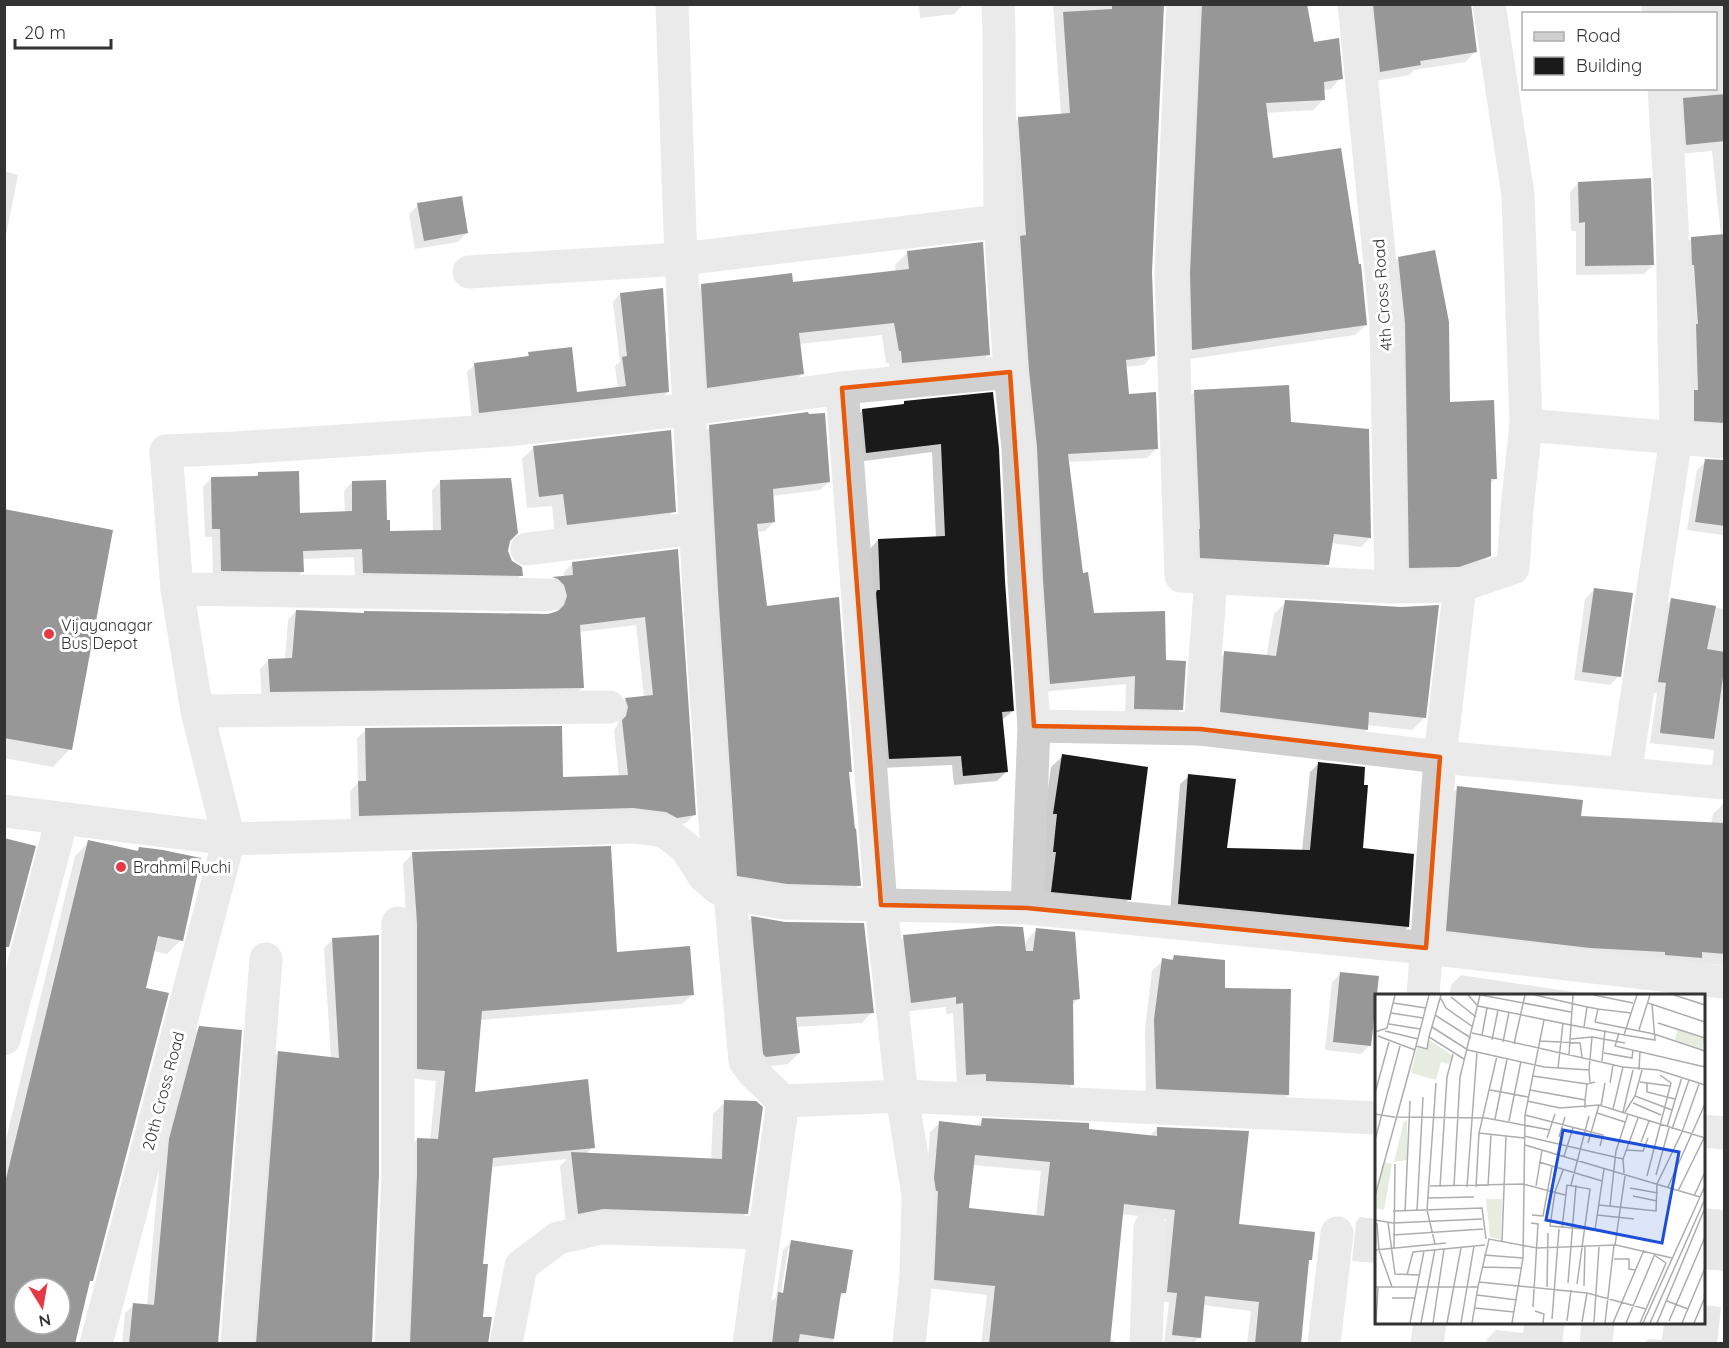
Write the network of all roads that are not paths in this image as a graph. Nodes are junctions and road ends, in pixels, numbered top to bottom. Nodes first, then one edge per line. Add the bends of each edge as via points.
1 (672, 4) edge
2 (998, 4) edge
3 (1183, 4) edge
4 (1353, 4) edge
5 (1489, 4) edge
6 (1664, 90) edge
7 (1000, 220) junction
8 (681, 259) junction
9 (469, 272) dead end
10 (1010, 372) junction
11 (842, 388) junction
12 (690, 409) junction
13 (1526, 425) junction
14 (1676, 438) junction
15 (1725, 442) edge
16 (696, 528) junction
17 (527, 549) dead end
18 (1211, 578) junction
19 (1460, 586) junction
20 (1390, 587) junction
21 (177, 589) junction
22 (548, 595) dead end
23 (609, 706) dead end
24 (197, 711) junction
25 (1034, 726) junction
26 (1200, 729) junction
27 (1440, 757) junction
28 (1625, 774) junction
29 (1725, 783) edge
30 (4, 811) edge
31 (62, 819) junction
32 (229, 838) junction
33 (724, 891) junction
34 (881, 905) junction
35 (1027, 908) junction
36 (398, 923) dead end
37 (1426, 948) junction
38 (266, 959) dead end
39 (1725, 982) edge
40 (1635, 984) edge
41 (1423, 994) edge
42 (4, 1039) edge
43 (902, 1096) junction
44 (783, 1101) junction
45 (1375, 1118) edge
46 (1705, 1131) edge
47 (1725, 1132) edge
48 (1150, 1228) dead end
49 (765, 1233) junction
50 (1337, 1233) dead end
51 (1430, 1324) edge
52 (1598, 1324) edge
53 (96, 1344) edge
54 (237, 1344) edge
55 (391, 1344) edge
56 (506, 1344) edge
57 (749, 1344) edge
58 (909, 1344) edge
59 (1146, 1344) edge
60 (1324, 1344) edge
61 (1427, 1344) edge
62 (1596, 1344) edge

1 - 8 street
2 - 7 street
3 - 18 street via 1171,273 1181,576
4 - 20 street, 4th Cross Road via 1386,323
5 - 13 street via 1518,195
6 - 14 street via 1672,223
7 - 8 street
7 - 10 street
8 - 9 street
8 - 12 street
10 - 11 street
10 - 25 street
11 - 12 street
11 - 34 street
12 - 16 street
12 - 21 street via 507,430 166,451
13 - 14 street
13 - 19 street via 1513,568
14 - 15 street
14 - 28 street
16 - 17 street
16 - 33 street via 718,865
18 - 20 street
18 - 26 street
19 - 20 street
19 - 27 street
21 - 22 street
21 - 24 street
23 - 24 street
24 - 32 street
25 - 26 street
25 - 35 street
26 - 27 street
27 - 28 street
27 - 37 street
28 - 29 street
30 - 31 street
31 - 32 street
31 - 42 street
32 - 33 street via 634,827 664,831 686,848 704,876
32 - 53 street, 20th Cross Road
33 - 34 street via 785,903
33 - 44 street via 745,1061
34 - 35 street
34 - 43 street
35 - 37 street
36 - 55 street via 398,1174
37 - 40 street
37 - 41 street
38 - 54 street
39 - 40 street
43 - 44 street
43 - 45 street
43 - 58 street via 918,1195
44 - 49 street
46 - 47 street
48 - 59 street
49 - 56 street via 602,1228 558,1238 521,1266
49 - 57 street
50 - 60 street
51 - 61 street
52 - 62 street

